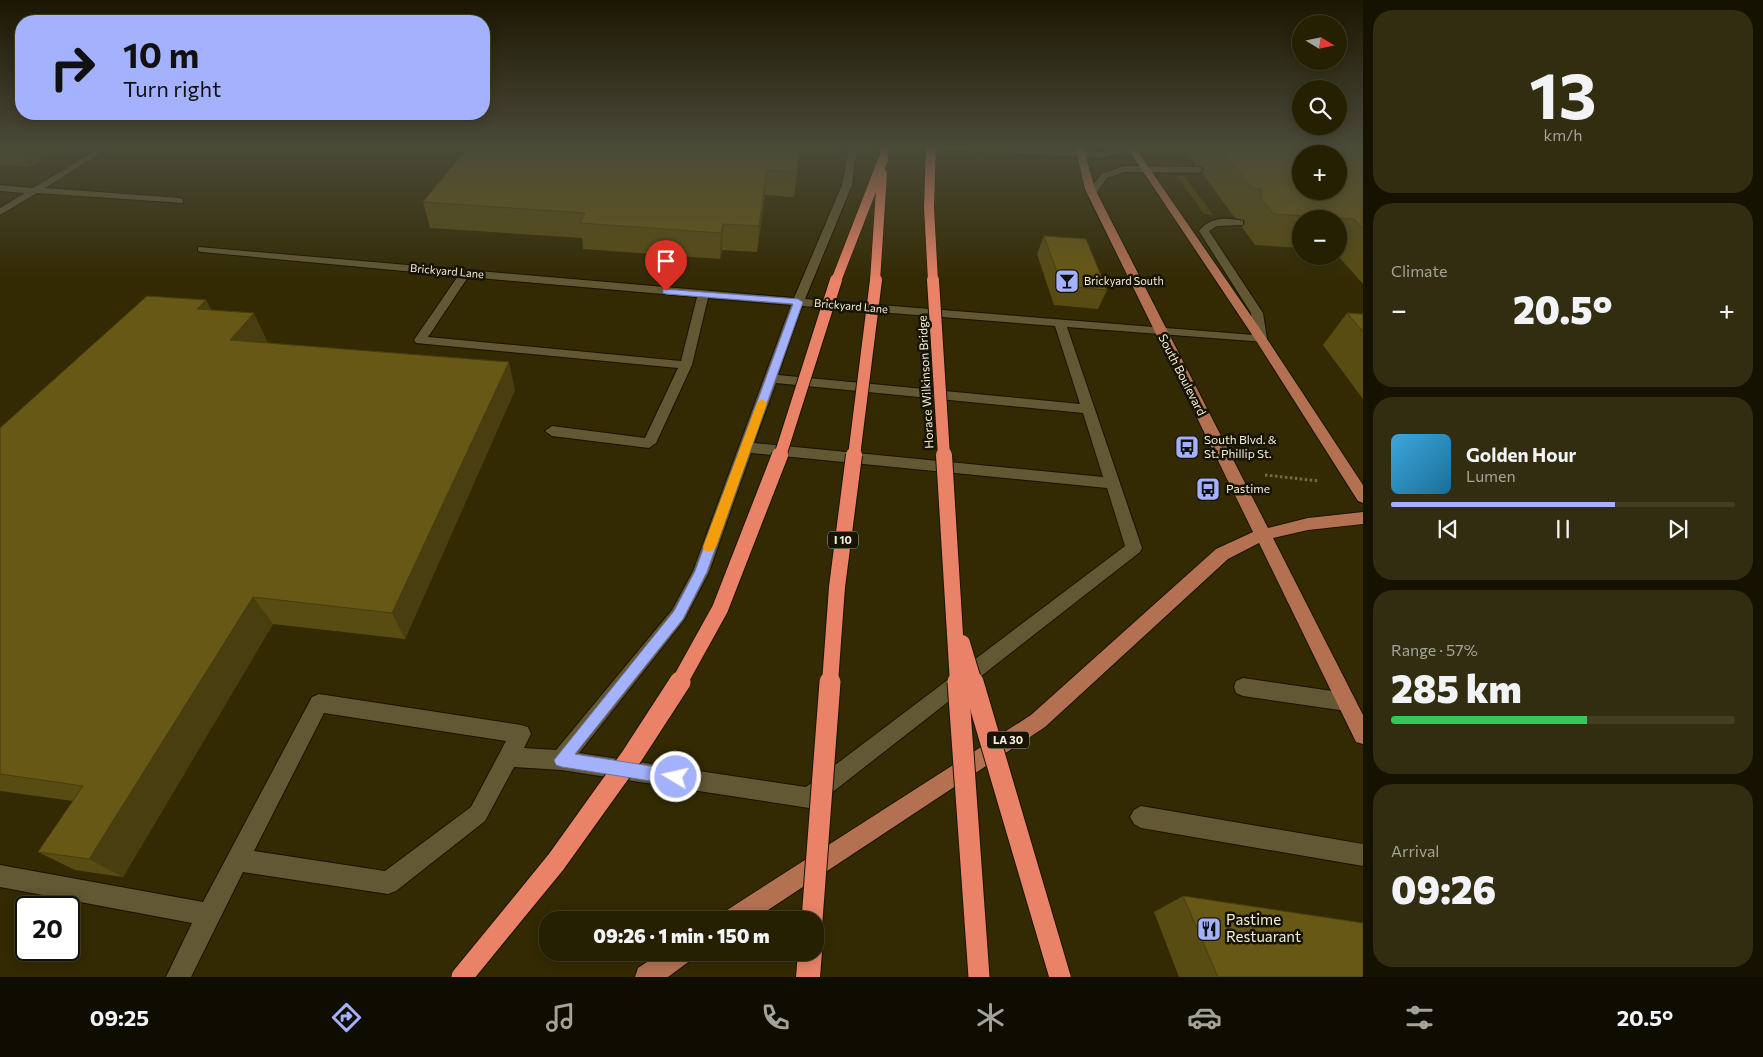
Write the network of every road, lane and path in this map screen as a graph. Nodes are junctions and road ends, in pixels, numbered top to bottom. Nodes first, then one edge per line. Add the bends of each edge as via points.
1 (33, 192) edge
2 (43, 192) edge
3 (844, 192) edge
4 (869, 192) edge
5 (881, 192) edge
6 (930, 192) edge
7 (1159, 192) edge
8 (1092, 193) edge
9 (180, 201) dead end
10 (0, 212) edge
11 (1240, 223) dead end
12 (202, 249) dead end
13 (465, 273) junction
14 (703, 294) junction
15 (798, 302) junction
16 (1060, 323) junction
17 (1160, 331) junction
18 (1261, 338) junction
19 (686, 365) junction
20 (771, 378) junction
21 (1088, 410) junction
22 (552, 431) dead end
23 (746, 447) junction
24 (1261, 475) dead end
25 (1325, 482) dead end
26 (1113, 483) junction
27 (1363, 497) edge
28 (1363, 518) edge
29 (1263, 535) junction
30 (954, 616) junction
31 (1243, 688) dead end
32 (1346, 702) junction
33 (1363, 735) edge
34 (508, 758) junction
35 (562, 760) junction
36 (1142, 817) dead end
37 (1363, 855) edge
38 (238, 860) junction
39 (0, 876) edge
40 (746, 911) edge
41 (813, 911) edge
42 (209, 915) junction
43 (670, 961) edge
44 (809, 961) edge
45 (178, 977) edge
46 (462, 977) edge
47 (647, 977) edge
48 (808, 977) edge
49 (978, 977) edge
50 (1060, 977) edge

1 - 10 street
2 - 9 street
3 - 15 street
4 - 46 highway, bridge via 835,283 773,478 720,608 685,674 632,756 556,862
5 - 41 highway, I 10, bridge via 874,305 837,587
6 - 30 highway, Horace Wilkinson Bridge, bridge
7 - 18 main road
8 - 17 main road, South Boulevard
11 - 18 street via 1214,223 1206,226 1204,231 1257,313
12 - 13 street, Brickyard Lane
13 - 14 street, Brickyard Lane
13 - 19 street via 420,340
14 - 15 street, Brickyard Lane
14 - 19 street
15 - 16 street, Brickyard Lane
15 - 20 street
16 - 17 street, Brickyard Lane
16 - 21 street
17 - 18 street, Brickyard Lane
17 - 29 main road, South Boulevard
18 - 27 main road
19 - 22 street via 649,443
20 - 21 street
20 - 23 street
21 - 26 street
23 - 26 street
23 - 35 street via 701,572 678,615
24 - 25 path
26 - 35 street via 1134,548 810,798
28 - 29 main road via 1301,524
29 - 32 main road, South Boulevard
29 - 40 main road, LA 30 via 1242,542 1212,561 1038,721
30 - 49 highway, bridge
30 - 50 highway, bridge
31 - 32 street
32 - 33 main road, South Boulevard
34 - 35 street
34 - 38 street via 478,814 388,884
34 - 38 street via 521,734 319,703
36 - 37 street
38 - 42 street
39 - 42 street
42 - 45 street
43 - 47 main road
44 - 48 highway

